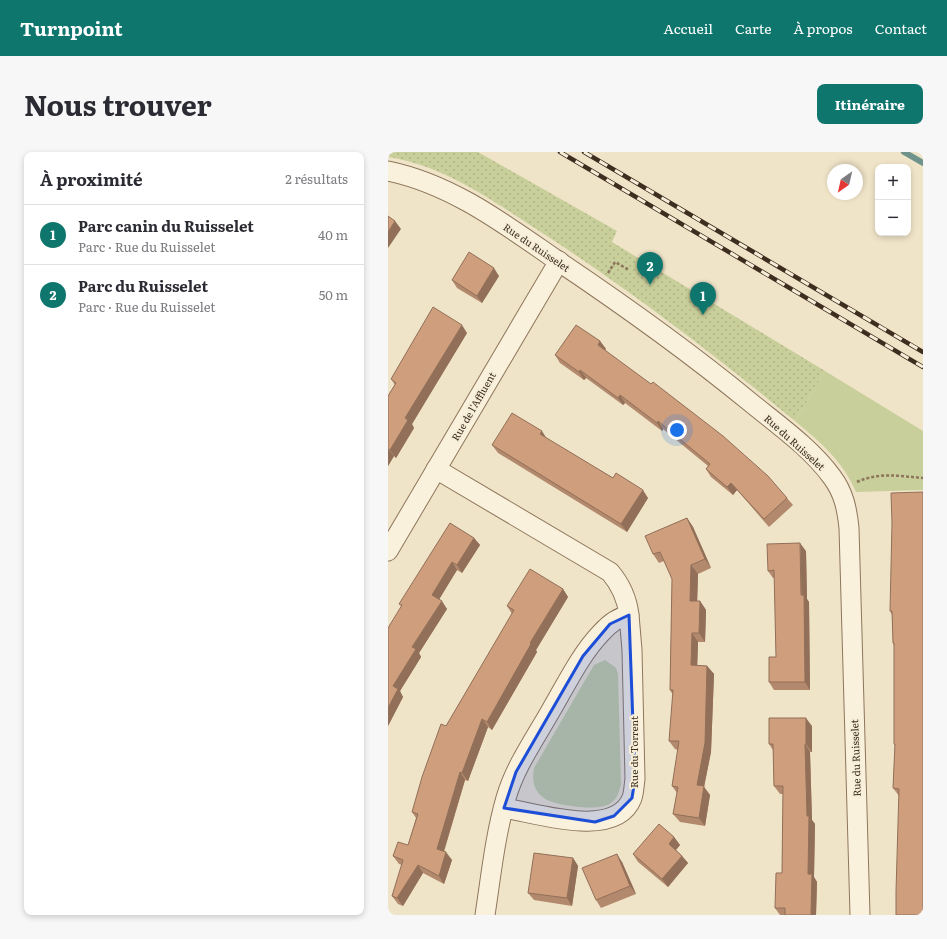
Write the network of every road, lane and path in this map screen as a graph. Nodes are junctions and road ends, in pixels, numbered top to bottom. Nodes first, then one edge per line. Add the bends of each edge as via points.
1 (388, 171) edge
2 (559, 261) junction
3 (629, 270) dead end
4 (598, 288) junction
5 (436, 469) junction
6 (923, 478) edge
7 (840, 490) junction
8 (388, 551) edge
9 (629, 615) junction
10 (504, 808) junction
11 (485, 915) edge
12 (860, 915) edge

1 - 2 street, Rue du Ruisselet via 418,178 457,196
2 - 4 street, Rue du Ruisselet
2 - 5 street, Rue de l'Affluent
3 - 4 path via 615,262
4 - 7 street, Rue du Ruisselet via 706,367 766,415 818,460
5 - 8 street, Rue de l'Affluent
5 - 9 street, Rue du Torrent via 610,572 623,590
6 - 7 path via 890,475 867,478
7 - 12 street, Rue du Ruisselet via 846,505 849,528
9 - 10 street via 610,624 583,656 516,772
9 - 10 street, Rue du Torrent via 635,779 632,798 614,816 595,822
10 - 11 street via 493,857

